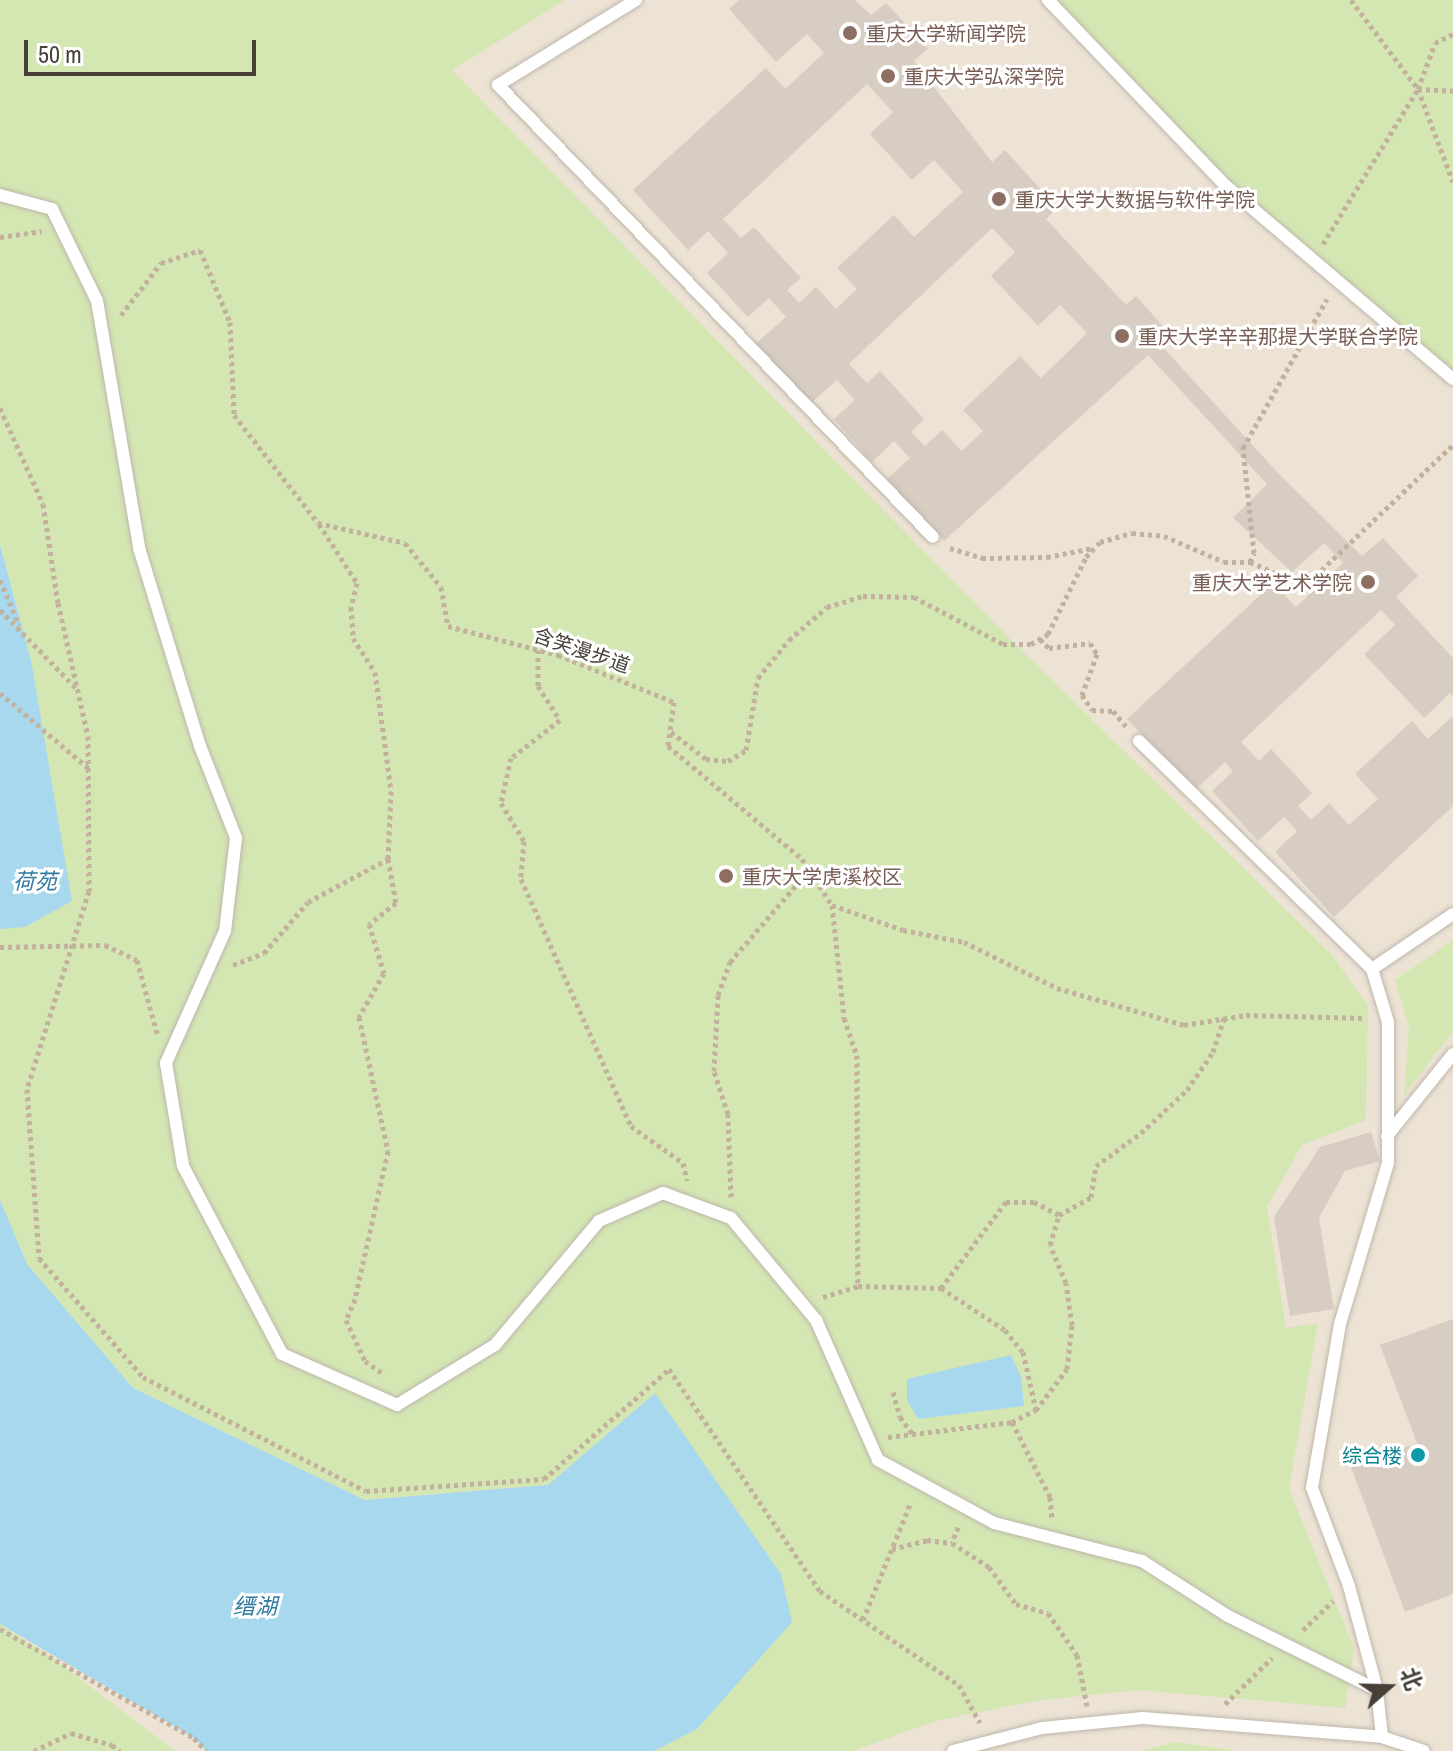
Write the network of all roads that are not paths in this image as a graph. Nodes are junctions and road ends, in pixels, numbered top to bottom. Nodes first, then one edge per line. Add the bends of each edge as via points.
1 (636, 0) edge
2 (1048, 0) edge
3 (0, 195) edge
4 (1453, 379) edge
5 (933, 537) road end
6 (1139, 741) road end
7 (1453, 914) edge
8 (1372, 969) junction
9 (1453, 1054) edge
10 (1387, 1136) junction
11 (1377, 1690) junction
12 (1382, 1737) junction
13 (1410, 1748) edge
14 (953, 1751) edge
15 (1424, 1751) edge

1 - 5 lane via 498,85
2 - 4 lane via 1225,185
3 - 11 lane via 52,209 97,301 139,548 200,746 236,838 225,931 166,1063 183,1166 282,1354 397,1405 495,1345 599,1221 663,1193 731,1218 816,1320 878,1460 994,1523 1142,1561 1228,1616
6 - 8 lane
7 - 8 lane
8 - 10 lane via 1388,1022
9 - 10 lane
10 - 11 lane via 1388,1163 1340,1324 1312,1488 1349,1586
11 - 12 lane
12 - 13 lane
12 - 14 lane via 1143,1718 1042,1728
13 - 15 lane

